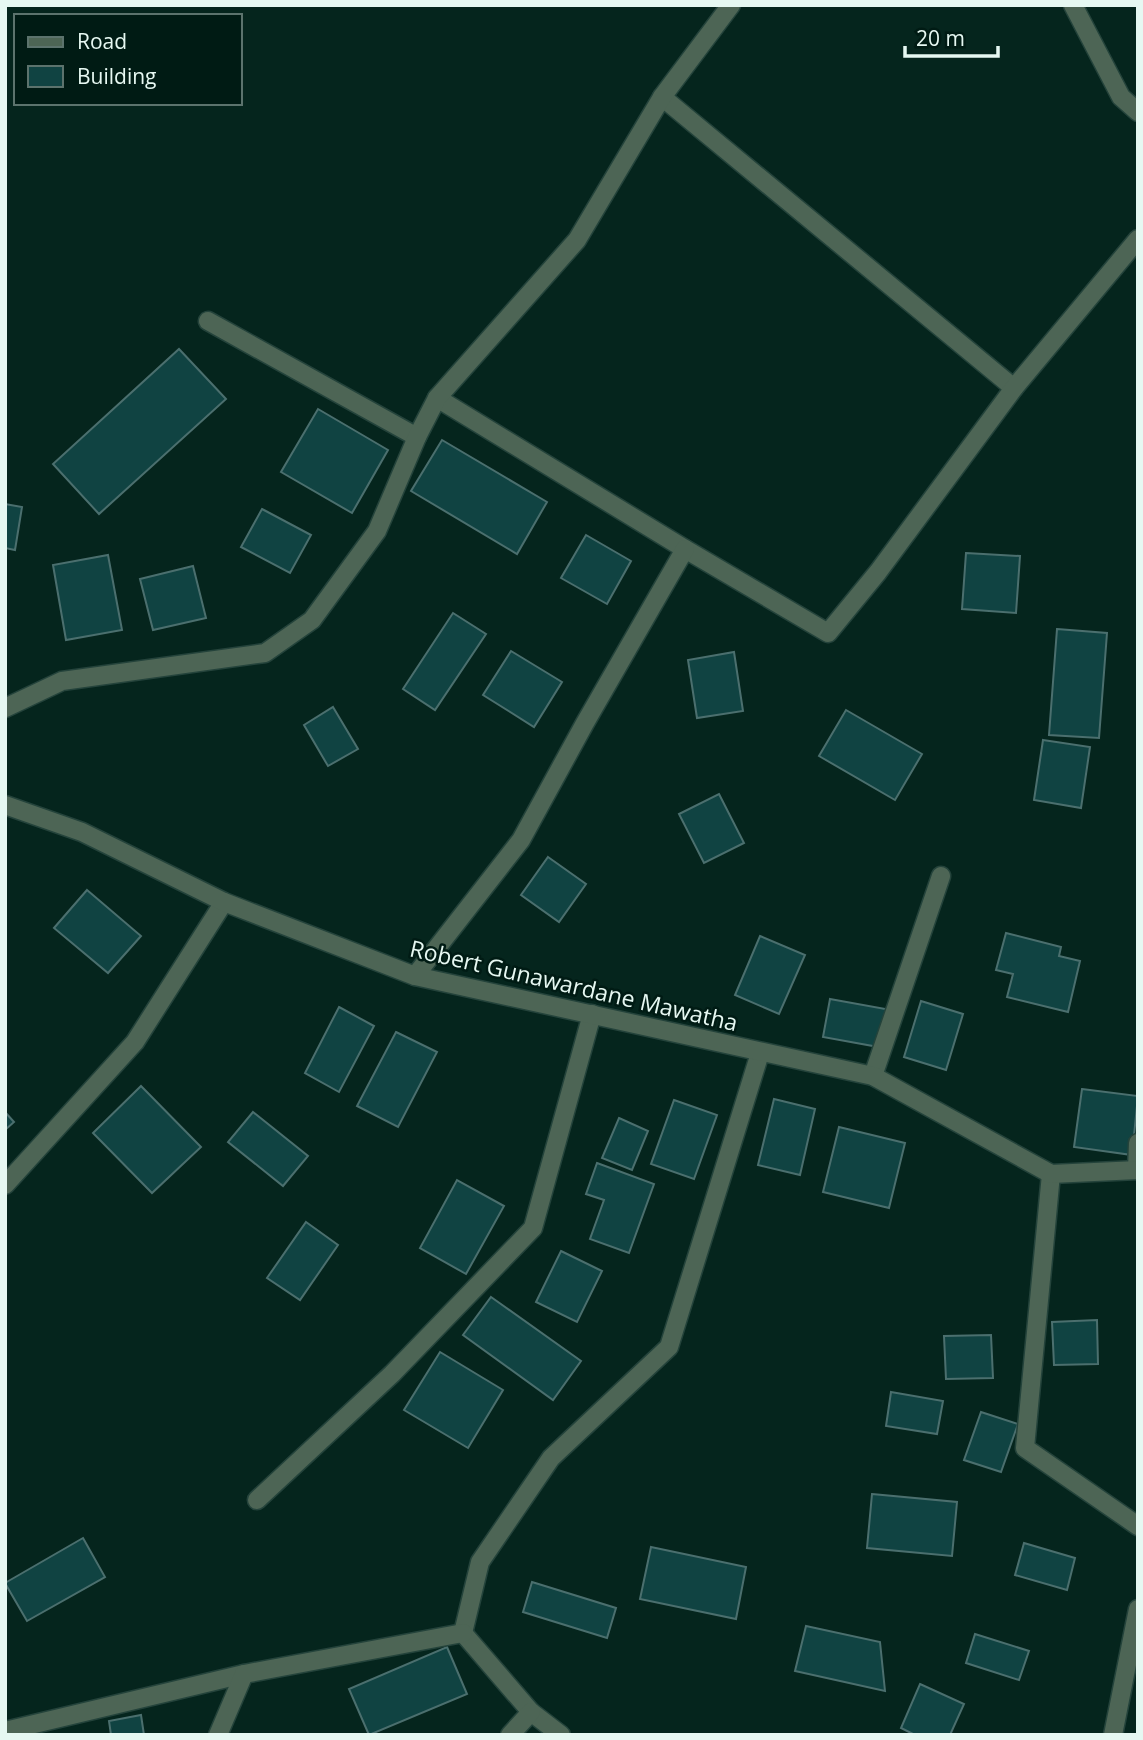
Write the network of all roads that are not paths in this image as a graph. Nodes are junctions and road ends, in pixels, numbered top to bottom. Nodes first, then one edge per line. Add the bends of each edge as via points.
1 (732, 5) edge
2 (1073, 5) edge
3 (662, 97) junction
4 (1138, 112) edge
5 (1138, 239) edge
6 (208, 321) dead end
7 (1014, 388) junction
8 (437, 398) junction
9 (417, 437) junction
10 (685, 549) junction
11 (5, 708) edge
12 (5, 805) edge
13 (941, 876) dead end
14 (224, 902) junction
15 (415, 976) junction
16 (593, 1014) junction
17 (760, 1053) junction
18 (873, 1076) junction
19 (1138, 1143) edge
20 (1137, 1170) edge
21 (1051, 1174) junction
22 (5, 1185) edge
23 (257, 1500) dead end
24 (1138, 1526) edge
25 (1138, 1609) edge
26 (463, 1633) junction
27 (244, 1674) junction
28 (531, 1712) junction
29 (5, 1731) edge
30 (218, 1735) edge
31 (510, 1735) edge
32 (561, 1735) edge
33 (1113, 1735) edge

1 - 3 street
2 - 4 street via 1121,97
3 - 7 street
3 - 8 street via 577,240
5 - 7 street
6 - 9 street
7 - 10 street via 828,633
8 - 9 street
8 - 10 street
9 - 11 street via 377,531 312,620 265,653 62,681
10 - 15 street via 521,840
12 - 14 street, Robert Gunawardane Mawatha via 82,832
13 - 18 street
14 - 15 street, Robert Gunawardane Mawatha
14 - 22 street via 135,1042
15 - 16 street, Robert Gunawardane Mawatha
16 - 17 street, Robert Gunawardane Mawatha
16 - 23 street via 533,1228 392,1374
17 - 18 street, Robert Gunawardane Mawatha
17 - 26 street via 670,1348 551,1458 480,1562
18 - 21 street, Robert Gunawardane Mawatha
19 - 20 street
20 - 21 street
21 - 24 street via 1025,1448
25 - 33 street
26 - 27 street
26 - 28 street
27 - 29 street
27 - 30 street
28 - 31 street
28 - 32 street

